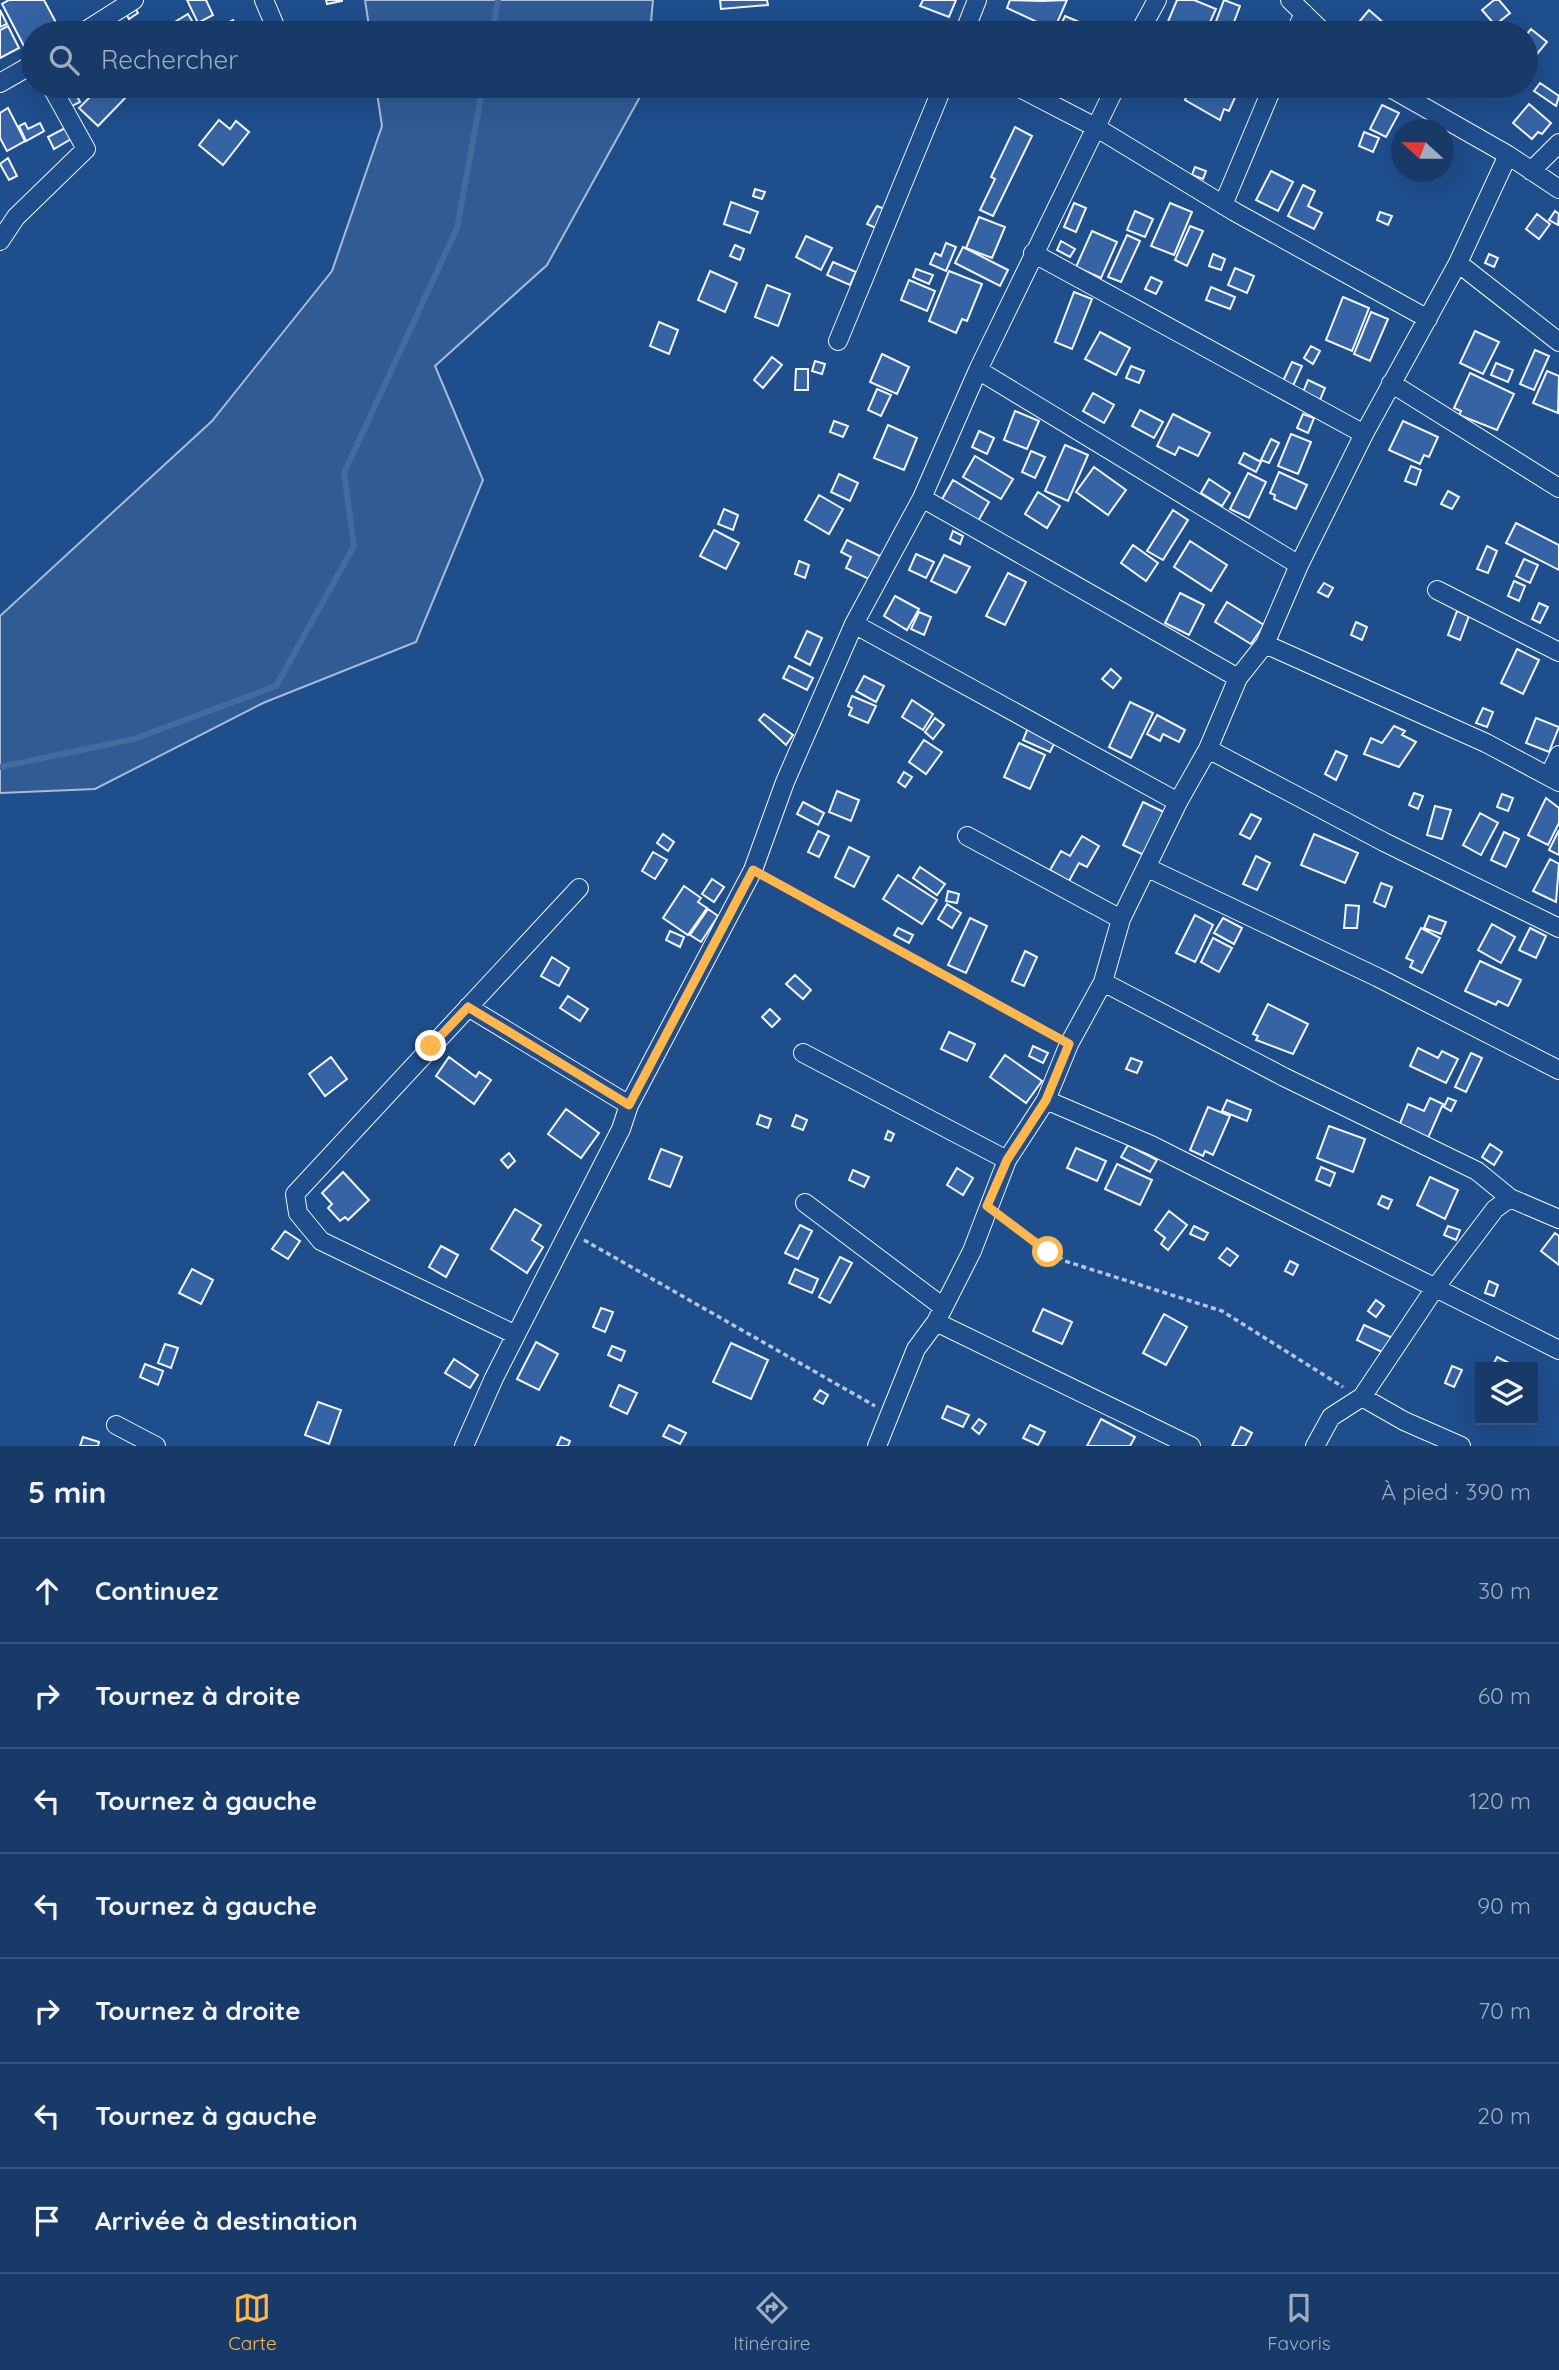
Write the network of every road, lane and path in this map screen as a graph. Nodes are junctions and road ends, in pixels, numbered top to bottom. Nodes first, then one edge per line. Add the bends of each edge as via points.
1 (134, 0) edge
2 (264, 0) edge
3 (977, 0) edge
4 (1157, 0) edge
5 (1290, 0) edge
6 (1304, 13) junction
7 (101, 21) edge
8 (273, 21) edge
9 (969, 21) edge
10 (1146, 21) edge
11 (1300, 21) edge
12 (1312, 21) edge
13 (21, 71) edge
14 (0, 83) edge
15 (58, 98) edge
16 (938, 98) edge
17 (1039, 98) edge
18 (1110, 98) edge
19 (1268, 98) edge
20 (1408, 98) edge
21 (1097, 128) junction
22 (1559, 143) edge
23 (1508, 155) junction
24 (1531, 171) junction
25 (1559, 189) edge
26 (1223, 205) junction
27 (0, 241) edge
28 (1032, 253) junction
29 (1458, 263) junction
30 (1428, 319) junction
31 (838, 341) dead end
32 (1559, 342) edge
33 (978, 370) junction
34 (1391, 383) junction
35 (1364, 434) junction
36 (1559, 488) edge
37 (922, 498) junction
38 (1299, 565) junction
39 (1437, 590) dead end
40 (854, 624) junction
41 (1265, 644) junction
42 (1559, 652) edge
43 (1237, 678) junction
44 (1208, 749) junction
45 (1559, 755) edge
46 (1554, 779) edge
47 (1178, 802) junction
48 (967, 836) dead end
49 (1148, 868) junction
50 (753, 870) junction
51 (579, 888) dead end
52 (1121, 919) junction
53 (1559, 928) edge
54 (1103, 982) junction
55 (468, 1007) junction
56 (1069, 1044) junction
57 (803, 1053) dead end
58 (1559, 1070) edge
59 (1046, 1100) junction
60 (629, 1105) junction
61 (1007, 1160) junction
62 (1510, 1198) junction
63 (805, 1203) dead end
64 (987, 1206) junction
65 (1559, 1219) edge
66 (569, 1231) junction
67 (1435, 1289) junction
68 (940, 1314) junction
69 (516, 1335) junction
70 (1559, 1350) edge
71 (1362, 1397) junction
72 (889, 1414) junction
73 (116, 1426) dead end
74 (156, 1446) edge
75 (464, 1446) edge
76 (877, 1446) edge
77 (1191, 1446) edge
78 (1315, 1446) edge
79 (1461, 1446) edge

1 - 7 street
2 - 8 street
3 - 9 street
4 - 10 street
5 - 6 street
6 - 11 street
6 - 12 street
13 - 14 street
15 - 27 street via 86,149 16,217
16 - 31 street
17 - 21 street
18 - 21 street
19 - 26 street
20 - 23 street
21 - 26 street
21 - 28 street
22 - 24 street
23 - 24 street
23 - 29 street
24 - 25 street
26 - 30 street
28 - 33 street
28 - 35 street
29 - 30 street
29 - 32 street
30 - 34 street
33 - 37 street
33 - 38 street
34 - 35 street
34 - 36 street
35 - 38 street
37 - 40 street
37 - 43 street
38 - 41 street
39 - 42 street
40 - 47 street
40 - 50 street via 785,782
41 - 43 street
41 - 46 street via 1486,743
43 - 44 street
44 - 47 street
44 - 53 street
45 - 46 street
47 - 49 street
48 - 52 street
49 - 52 street
49 - 58 street
50 - 56 path
50 - 60 street
51 - 55 street
52 - 54 street
54 - 56 street
54 - 62 street via 1476,1171
55 - 60 street
55 - 69 street via 295,1194 298,1213 321,1241
56 - 59 street
57 - 61 street
59 - 61 street
59 - 67 street via 1151,1145
60 - 66 street
61 - 64 street
62 - 65 street
62 - 67 street via 1495,1209
63 - 68 street
64 - 68 street via 972,1251
64 - 71 path via 1065,1261 1222,1311
66 - 69 street
66 - 72 path
67 - 70 street
67 - 71 street
68 - 72 street via 916,1349
68 - 77 street
69 - 75 street
71 - 78 street via 1331,1416
71 - 79 street
72 - 76 street
73 - 74 street

